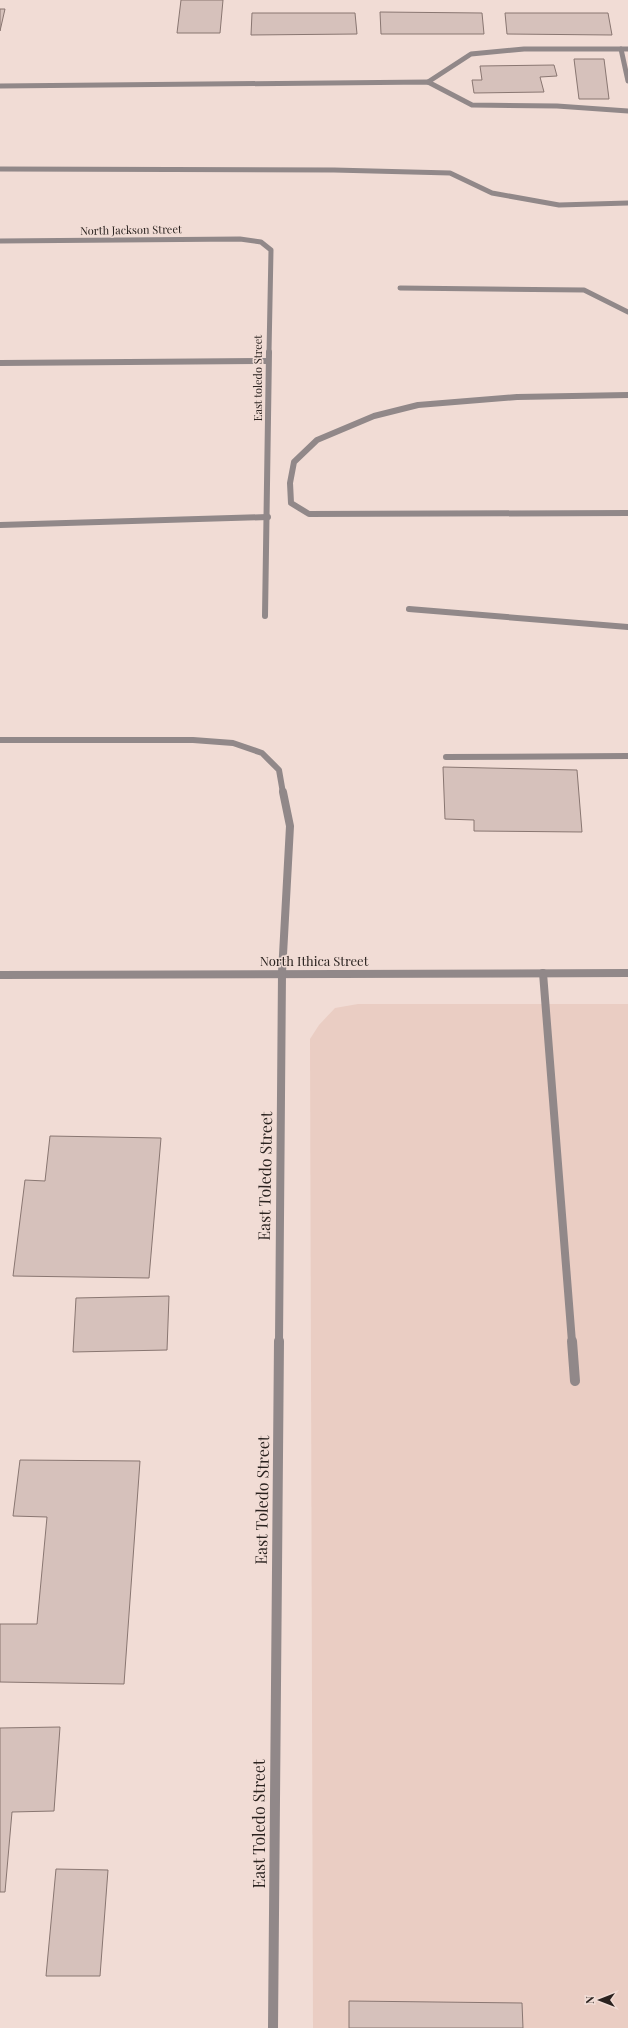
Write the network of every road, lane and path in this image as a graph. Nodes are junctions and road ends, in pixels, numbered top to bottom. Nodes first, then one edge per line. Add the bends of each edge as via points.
1 (621, 49) junction
2 (628, 49) edge
3 (628, 81) edge
4 (428, 82) junction
5 (0, 86) edge
6 (628, 111) edge
7 (0, 169) edge
8 (628, 203) edge
9 (0, 241) edge
10 (262, 242) joint
11 (400, 288) dead end
12 (628, 312) edge
13 (268, 361) junction
14 (0, 363) edge
15 (628, 395) edge
16 (628, 513) edge
17 (268, 518) junction
18 (0, 525) edge
19 (409, 609) dead end
20 (265, 616) dead end
21 (628, 626) edge
22 (0, 740) edge
23 (628, 756) edge
24 (446, 757) dead end
25 (282, 973) junction
26 (543, 973) junction
27 (628, 973) edge
28 (0, 975) edge
29 (575, 1381) dead end
30 (273, 2028) edge

1 - 2 street
1 - 3 street
1 - 4 street via 524,49 471,54
4 - 5 street
4 - 6 street via 472,105 557,106
7 - 8 street via 450,173 492,193 558,205
9 - 10 street, North Jackson Street via 240,238
10 - 13 street, East toledo Street via 271,250
11 - 12 street via 584,290
13 - 14 street
13 - 17 street, East toledo Street
15 - 16 street via 517,397 411,407 374,416 317,440 294,462 290,483 291,502 309,514
17 - 18 street
17 - 20 street, East toledo Street
19 - 21 street
22 - 25 street, East Toledo Street via 193,740 233,742 262,753 279,770 290,826
23 - 24 street
25 - 26 street, North Ithica Street
25 - 28 street, North Ithica Street
25 - 30 street, East Toledo Street
26 - 27 street, North Ithica Street
26 - 29 street

